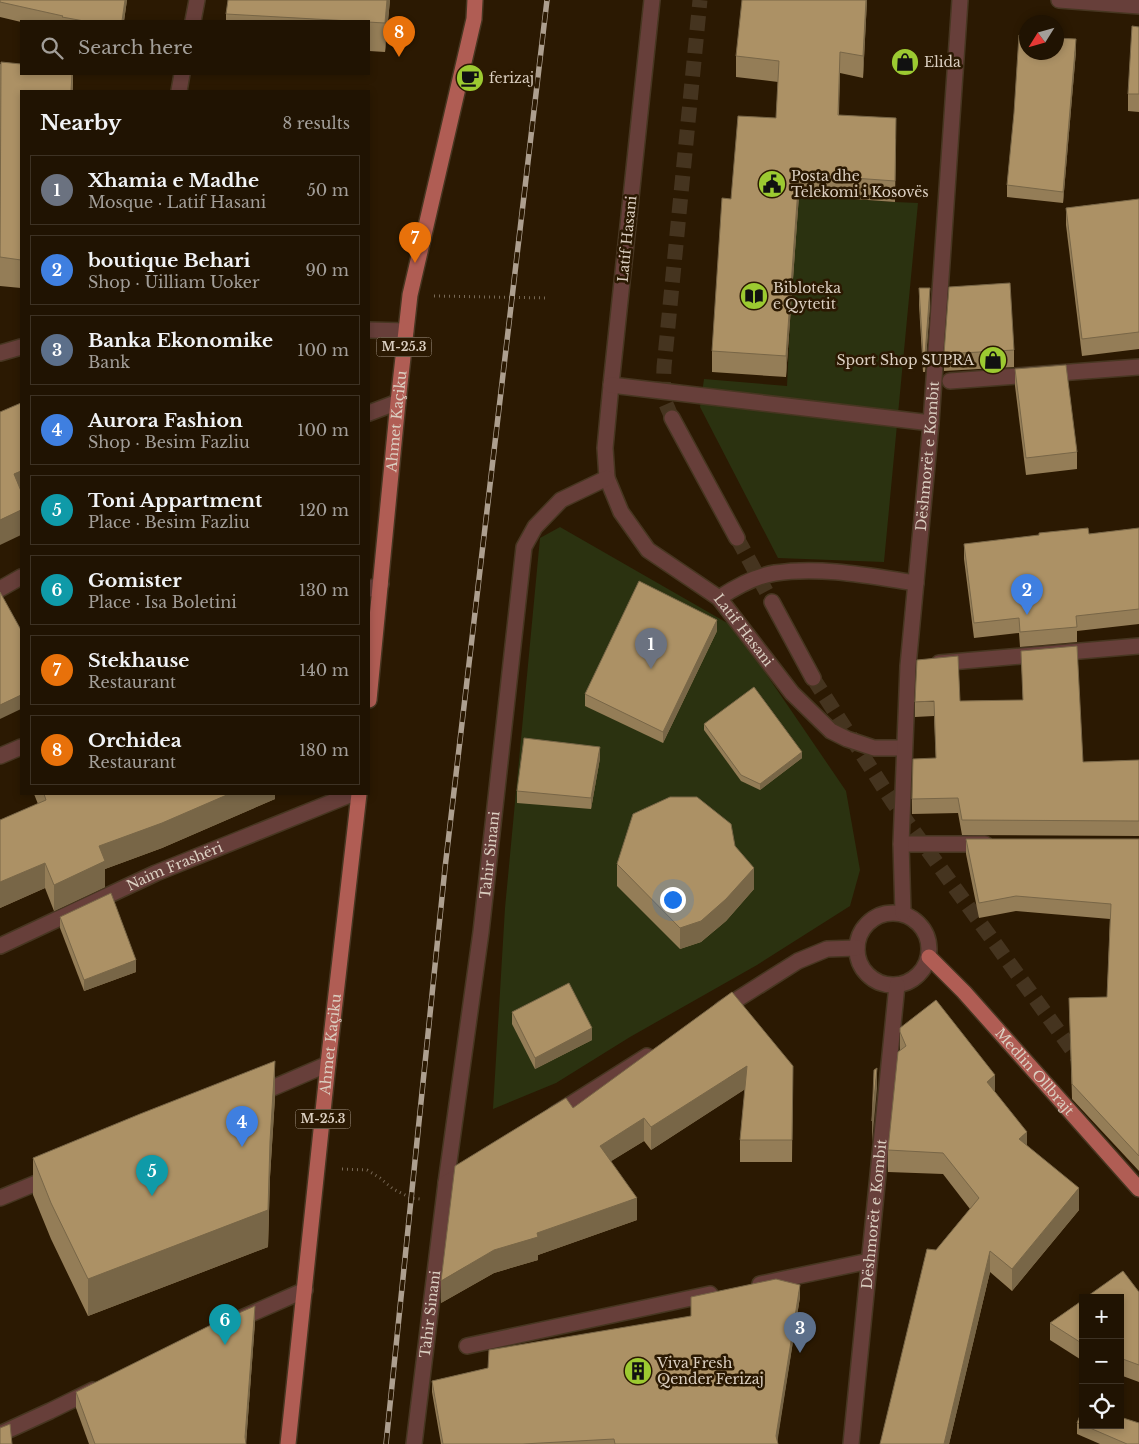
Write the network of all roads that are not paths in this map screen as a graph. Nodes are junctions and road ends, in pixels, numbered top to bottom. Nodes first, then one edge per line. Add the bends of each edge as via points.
1 (197, 0) edge
2 (475, 0) edge
3 (652, 0) edge
4 (960, 0) edge
5 (1060, 0) edge
6 (1139, 6) edge
7 (193, 20) edge
8 (182, 75) edge
9 (179, 90) edge
10 (370, 330) edge
11 (406, 331) junction
12 (20, 348) edge
13 (0, 353) edge
14 (1139, 367) edge
15 (950, 381) dead end
16 (611, 385) junction
17 (398, 402) junction
18 (370, 413) edge
19 (672, 418) tunnel mouth
20 (931, 423) junction
21 (608, 478) junction
22 (737, 538) tunnel mouth
23 (20, 578) edge
24 (916, 583) junction
25 (375, 586) edge
26 (0, 589) edge
27 (719, 598) junction
28 (772, 602) tunnel mouth
29 (1139, 646) edge
30 (908, 666) junction
31 (813, 678) tunnel mouth
32 (370, 681) edge
33 (20, 747) edge
34 (904, 748) junction
35 (0, 756) edge
36 (350, 795) edge
37 (359, 795) edge
38 (900, 844) junction
39 (1000, 844) edge
40 (903, 913) junction
41 (0, 946) edge
42 (857, 948) junction
43 (929, 957) junction
44 (896, 985) junction
45 (714, 1014) edge
46 (655, 1051) edge
47 (328, 1064) junction
48 (244, 1099) edge
49 (546, 1120) edge
50 (63, 1172) edge
51 (462, 1173) edge
52 (446, 1183) junction
53 (1139, 1189) edge
54 (0, 1198) edge
55 (869, 1260) junction
56 (745, 1287) edge
57 (304, 1290) junction
58 (726, 1291) edge
59 (225, 1325) edge
60 (467, 1346) dead end
61 (102, 1385) edge
62 (0, 1434) edge
63 (288, 1444) edge
64 (414, 1444) edge
65 (851, 1444) edge

1 - 7 street
2 - 11 main road, Ahmet Kaçiku / M-25.3 via 474,18 410,295
3 - 16 street, Latif Hasani
4 - 20 street, Dëshmorët e Kombit
5 - 6 street
8 - 9 street
10 - 11 street
11 - 17 main road, Ahmet Kaçiku / M-25.3
12 - 13 street
14 - 15 street
16 - 20 street
16 - 21 street, Latif Hasani via 606,448
17 - 18 street
17 - 25 main road, Ahmet Kaçiku / M-25.3
19 - 22 street
20 - 24 street, Dëshmorët e Kombit
21 - 27 street, Latif Hasani via 621,512 648,550
21 - 52 street, Tahir Sinani via 561,500 535,527 524,546 481,932
23 - 26 street
24 - 27 street via 820,570 773,574 737,586
24 - 30 street, Dëshmorët e Kombit
25 - 32 main road, Ahmet Kaçiku / M-25.3
27 - 34 street, Latif Hasani via 792,693 831,731 874,748
28 - 31 street
29 - 30 street
30 - 34 street, Dëshmorët e Kombit
33 - 35 street
34 - 38 street, Dëshmorët e Kombit
36 - 41 street, Naim Frashëri via 156,873
37 - 47 main road, Ahmet Kaçiku / M-25.3
38 - 39 street
38 - 40 street, Dëshmorët e Kombit
40 - 42 street via 887,913 872,919 861,932
40 - 43 street via 925,930
42 - 44 street via 864,971 884,984
42 - 45 street via 828,949 798,961
43 - 44 street via 917,976
43 - 53 main road, Medlin Ollbrajt
44 - 55 street, Dëshmorët e Kombit
46 - 49 street
47 - 48 street
47 - 57 main road, Ahmet Kaçiku / M-25.3
50 - 54 street
51 - 52 street
52 - 64 street, Tahir Sinani
55 - 56 street
55 - 65 street, Dëshmorët e Kombit
57 - 59 street
57 - 63 main road, Ahmet Kaçiku / M-25.3
58 - 60 street
61 - 62 street

